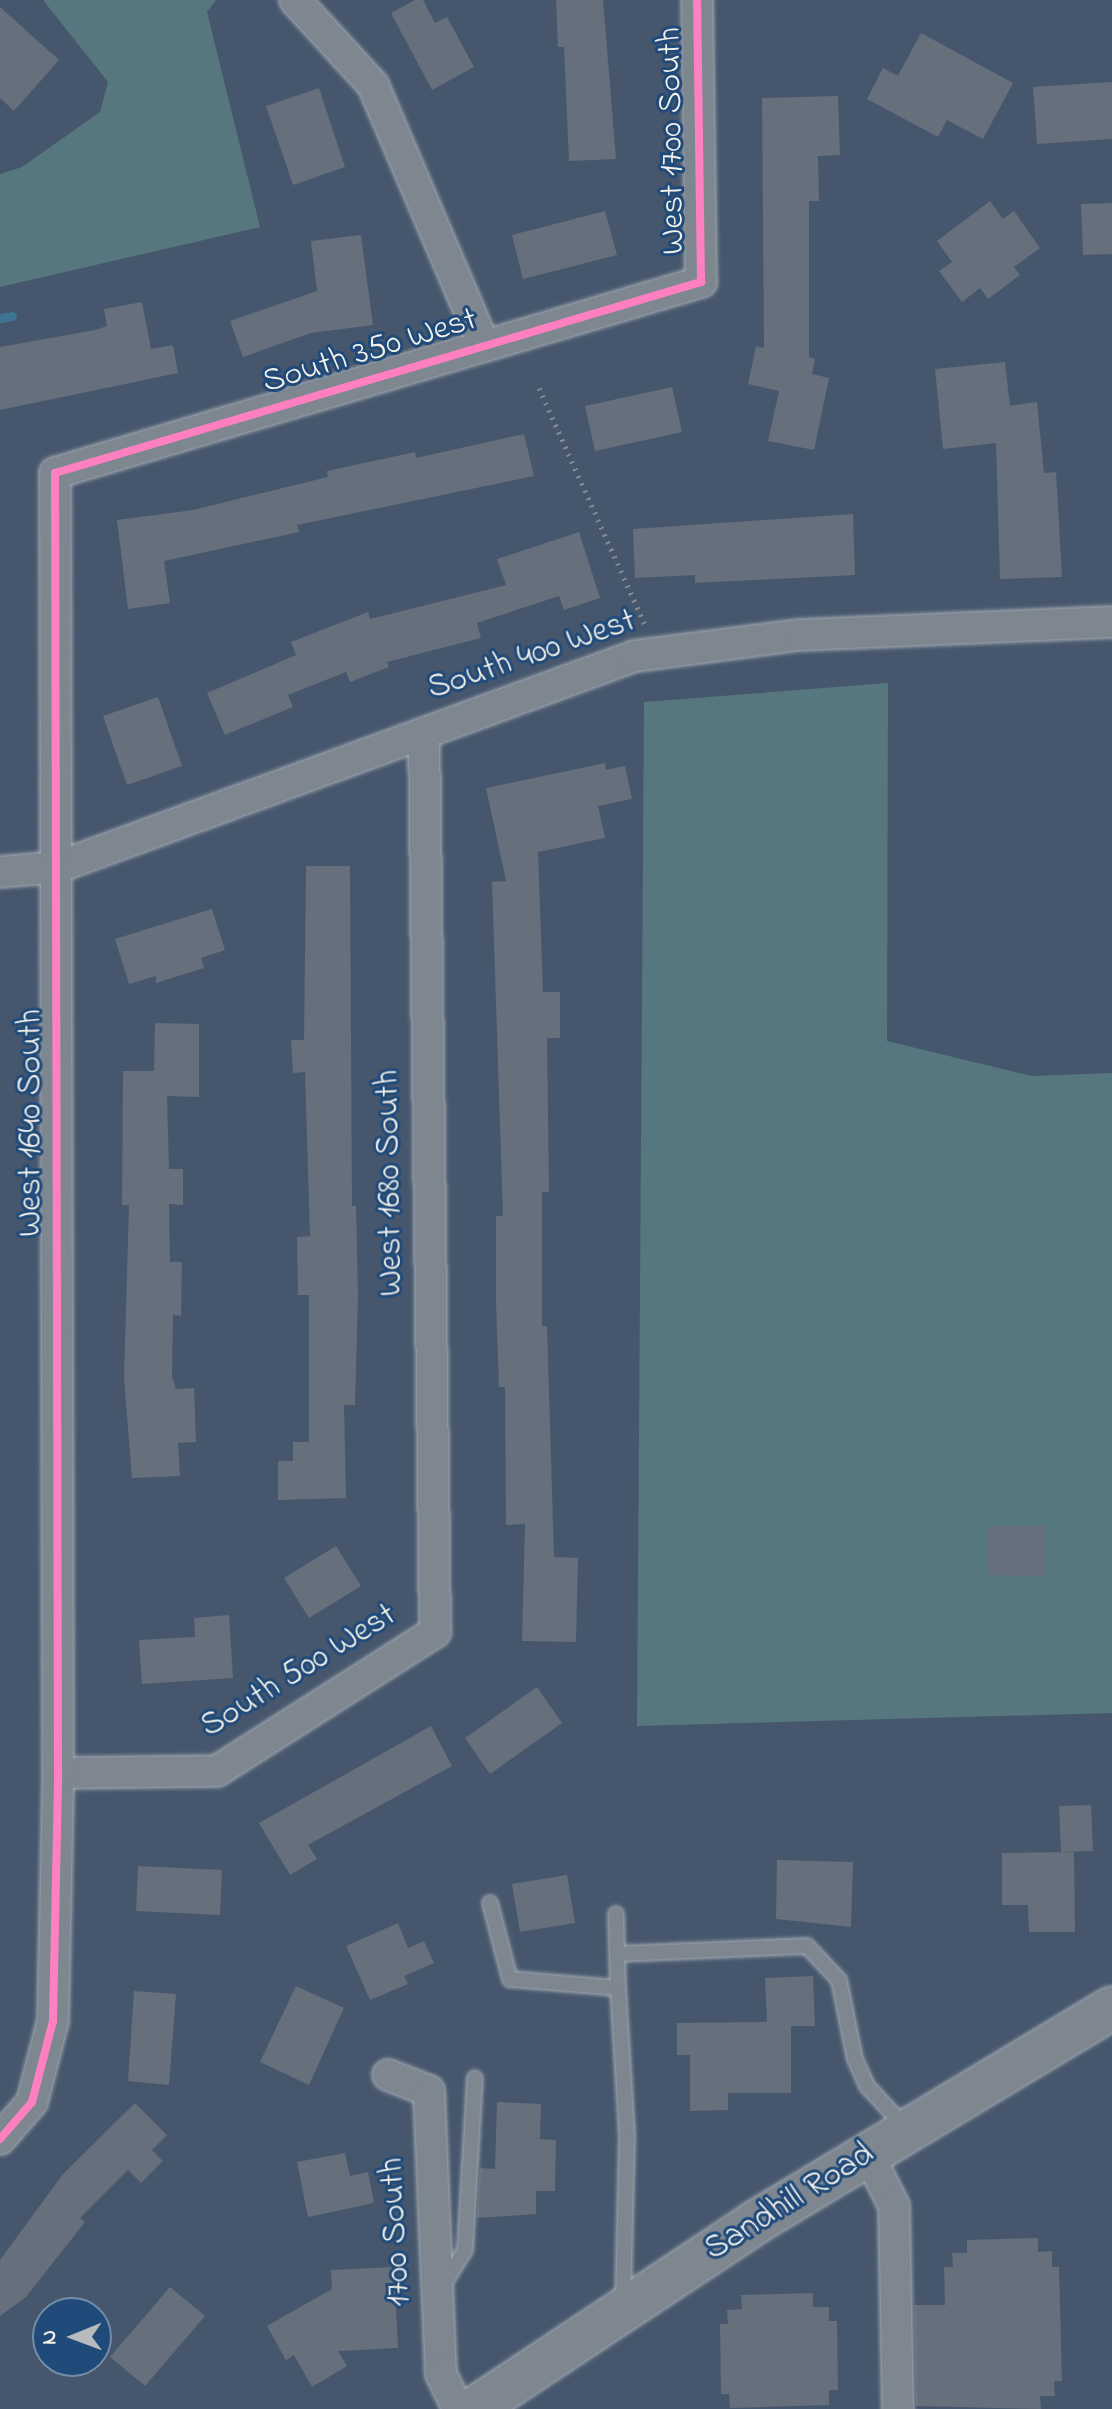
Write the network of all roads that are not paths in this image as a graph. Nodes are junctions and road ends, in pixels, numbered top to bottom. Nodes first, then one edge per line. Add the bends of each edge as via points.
1 (295, 0) edge
2 (697, 0) edge
3 (701, 282) joint
4 (484, 345) junction
5 (55, 473) joint
6 (1112, 622) edge
7 (424, 733) junction
8 (58, 867) junction
9 (0, 872) edge
10 (435, 1632) joint
11 (58, 1773) junction
12 (490, 1903) dead end
13 (616, 1914) dead end
14 (617, 1954) junction
15 (618, 1988) junction
16 (1112, 2008) edge
17 (388, 2075) dead end
18 (475, 2078) dead end
19 (908, 2131) junction
20 (0, 2139) edge
21 (868, 2154) junction
22 (439, 2292) junction
23 (623, 2307) junction
24 (477, 2407) edge
25 (898, 2409) edge

1 - 4 street via 373,85
2 - 3 street, West 1700 South
3 - 4 street, South 350 West
4 - 5 street, South 350 West
5 - 8 street, West 1640 South
6 - 7 street, South 400 West via 800,635 635,656
7 - 8 street, South 400 West
7 - 10 street, West 1680 South
8 - 9 street, South 400 West
8 - 11 street, West 1640 South
10 - 11 street, South 500 West via 217,1771
11 - 20 street, West 1640 South via 53,2021 32,2102
12 - 15 lane via 510,1979
13 - 14 lane
14 - 15 lane
14 - 19 lane via 807,1946 839,1980 855,2059 867,2086
15 - 23 lane via 627,2137
16 - 19 street, Sandhill Road
17 - 22 street, 1700 South via 429,2091
18 - 22 lane via 465,2250
19 - 21 street, Sandhill Road
21 - 23 street, Sandhill Road
21 - 25 street via 894,2206
22 - 24 street, 1700 South via 441,2374
23 - 24 street, Sandhill Road

